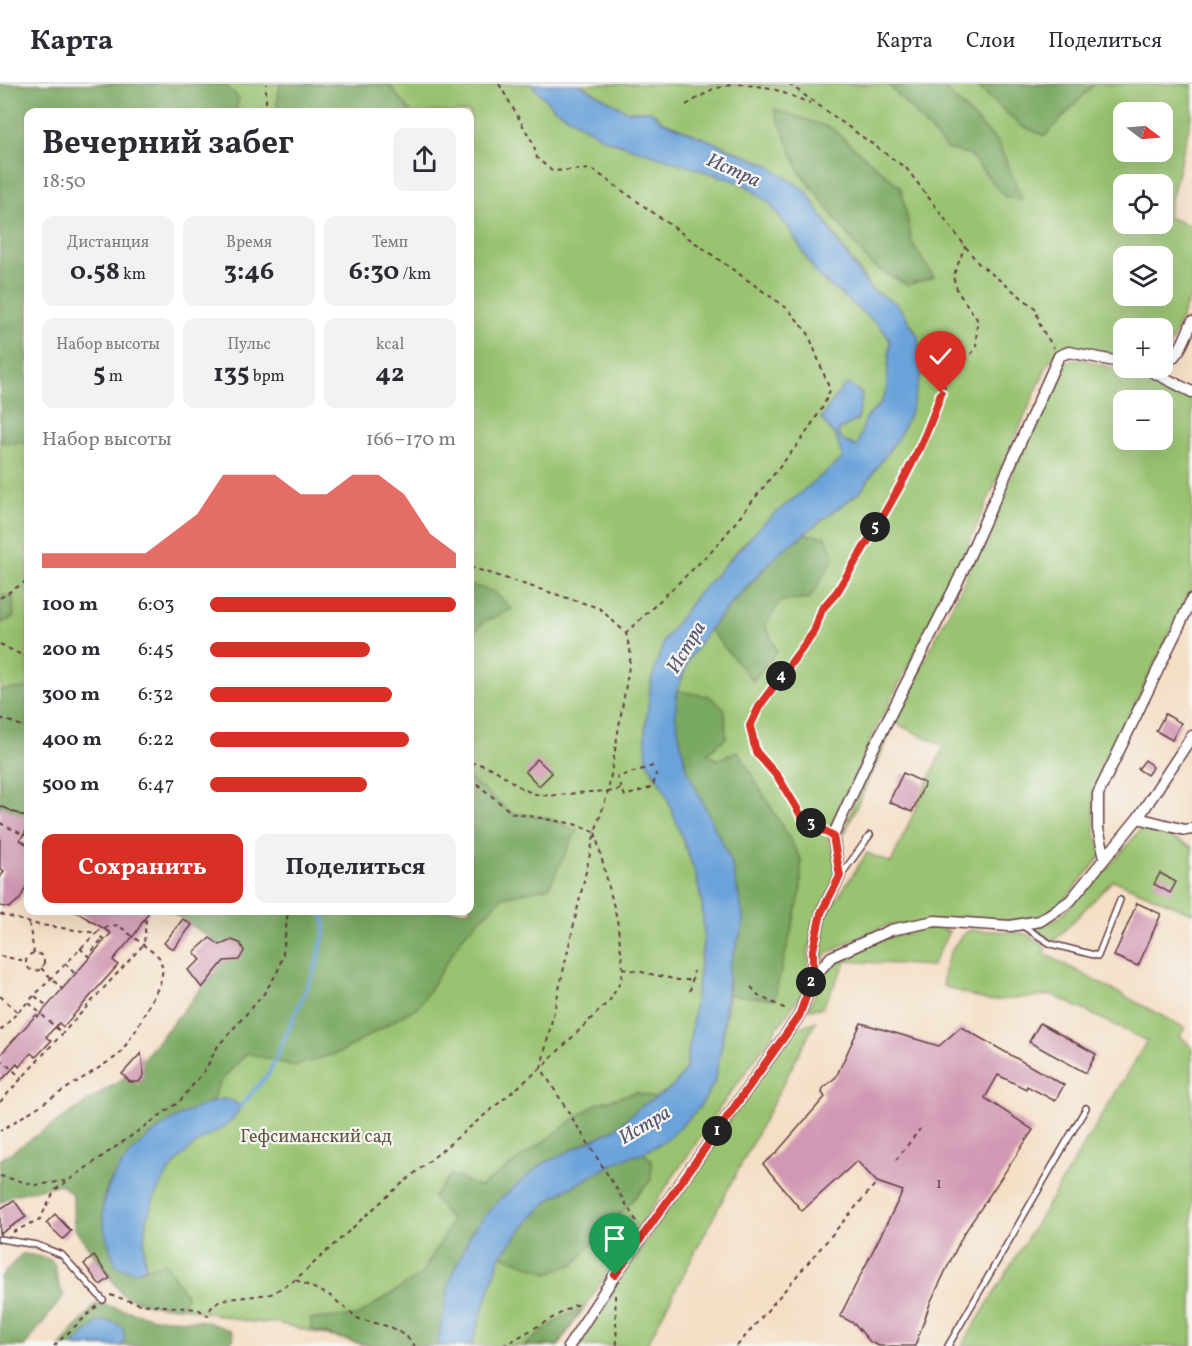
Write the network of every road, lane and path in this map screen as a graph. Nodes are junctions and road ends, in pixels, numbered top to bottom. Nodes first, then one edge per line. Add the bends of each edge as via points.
1 (267, 84) edge
2 (500, 84) edge
3 (734, 84) edge
4 (739, 84) edge
5 (789, 84) edge
6 (813, 104) junction
7 (686, 105) dead end
8 (266, 108) edge
9 (965, 246) junction
10 (1192, 322) edge
11 (1059, 356) junction
12 (1173, 357) edge
13 (1113, 361) edge
14 (1163, 378) edge
15 (1192, 392) edge
16 (474, 568) edge
17 (24, 582) edge
18 (0, 597) edge
19 (1192, 599) edge
20 (626, 633) junction
21 (0, 644) edge
22 (24, 656) edge
23 (0, 718) edge
24 (24, 727) edge
25 (1192, 736) edge
26 (474, 763) edge
27 (653, 766) dead end
28 (656, 773) dead end
29 (474, 781) edge
30 (621, 789) junction
31 (608, 792) junction
32 (1138, 819) junction
33 (0, 823) edge
34 (1192, 828) edge
35 (595, 832) junction
36 (24, 835) edge
37 (833, 836) junction
38 (870, 836) dead end
39 (1106, 857) junction
40 (840, 876) junction
41 (1120, 900) dead end
42 (0, 914) edge
43 (287, 915) edge
44 (146, 918) dead end
45 (29, 923) junction
46 (1020, 924) junction
47 (96, 933) junction
48 (144, 944) junction
49 (80, 948) junction
50 (34, 953) junction
51 (0, 956) edge
52 (26, 961) junction
53 (65, 963) junction
54 (41, 968) junction
55 (623, 968) junction
56 (694, 971) dead end
57 (75, 974) dead end
58 (51, 978) junction
59 (813, 978) junction
60 (692, 980) junction
61 (752, 987) dead end
62 (62, 989) dead end
63 (690, 992) dead end
64 (0, 996) edge
65 (35, 996) junction
66 (29, 1002) junction
67 (47, 1006) dead end
68 (18, 1012) junction
69 (799, 1016) junction
70 (0, 1031) edge
71 (63, 1034) junction
72 (0, 1059) edge
73 (541, 1068) junction
74 (22, 1078) junction
75 (0, 1102) edge
76 (1086, 1108) dead end
77 (920, 1129) dead end
78 (0, 1131) edge
79 (896, 1160) dead end
80 (0, 1176) edge
81 (68, 1180) junction
82 (877, 1182) dead end
83 (644, 1234) junction
84 (1, 1238) edge
85 (615, 1275) junction
86 (295, 1280) junction
87 (103, 1300) junction
88 (593, 1306) junction
89 (54, 1346) edge
90 (415, 1346) edge
91 (503, 1346) edge
92 (569, 1346) edge
93 (617, 1346) edge
94 (737, 1346) edge
95 (948, 1346) edge

1 - 8 path
2 - 20 path via 533,143 537,158 552,171 591,169 788,309 808,333 830,390 802,439 715,548
3 - 7 path via 714,89
4 - 6 path via 771,88
5 - 6 path
6 - 9 path via 907,169
9 - 11 path via 978,263 1035,308 1041,328
9 - 37 path via 953,277 958,292 977,319 975,349 954,370 941,393 929,431 905,475 837,592 822,609 814,632 760,705 750,726 756,752 778,777 802,817
10 - 12 street
11 - 13 street via 1069,352
11 - 37 street via 958,581
14 - 15 street
16 - 20 path via 599,608
17 - 18 path
19 - 39 street via 1098,794 1098,829
20 - 31 path via 631,655
21 - 22 path
23 - 24 path
25 - 32 street
26 - 31 path via 489,765 534,794
27 - 30 path via 617,777
28 - 30 path via 653,787 625,796
29 - 35 path via 512,813 574,824
30 - 31 path
31 - 35 path
32 - 34 street via 1185,830
32 - 39 street
33 - 36 path
35 - 55 path via 617,919
35 - 73 path
37 - 40 street
38 - 40 lane
39 - 46 street via 1070,901 1040,921
40 - 59 street via 821,913 813,950
41 - 46 lane via 1098,956 1051,944
42 - 45 path
43 - 81 path via 277,973 186,1094
44 - 48 path
45 - 47 path
45 - 50 path
46 - 59 street via 935,921 891,930 831,957
47 - 48 path via 118,925
47 - 49 path
47 - 49 path via 104,940 88,956
48 - 71 path
48 - 78 path via 159,957 163,969 160,984 118,1055
49 - 53 path
50 - 52 path
50 - 54 path via 43,958
51 - 52 path
52 - 54 path via 31,970
53 - 57 path
53 - 58 path
54 - 58 path
55 - 60 path
55 - 73 path via 621,981 610,1000
56 - 60 path
58 - 62 path
58 - 65 path
59 - 69 street
60 - 63 path
61 - 69 path via 759,996
64 - 68 path
65 - 66 path
65 - 67 path
66 - 68 path
66 - 71 path
68 - 70 path
69 - 83 street
71 - 74 path
72 - 74 path
73 - 83 path
73 - 86 path via 392,1192
74 - 75 path
76 - 95 lane
77 - 79 path
80 - 81 path via 36,1185
81 - 84 path via 55,1190 40,1219
82 - 94 path
83 - 85 street
84 - 87 lane via 62,1255
85 - 88 street
85 - 93 path
86 - 87 path via 271,1294 220,1300 208,1316 198,1309 140,1304 108,1294
86 - 90 path via 329,1294 359,1319 391,1328
87 - 89 path
88 - 91 path via 574,1305
88 - 92 street

